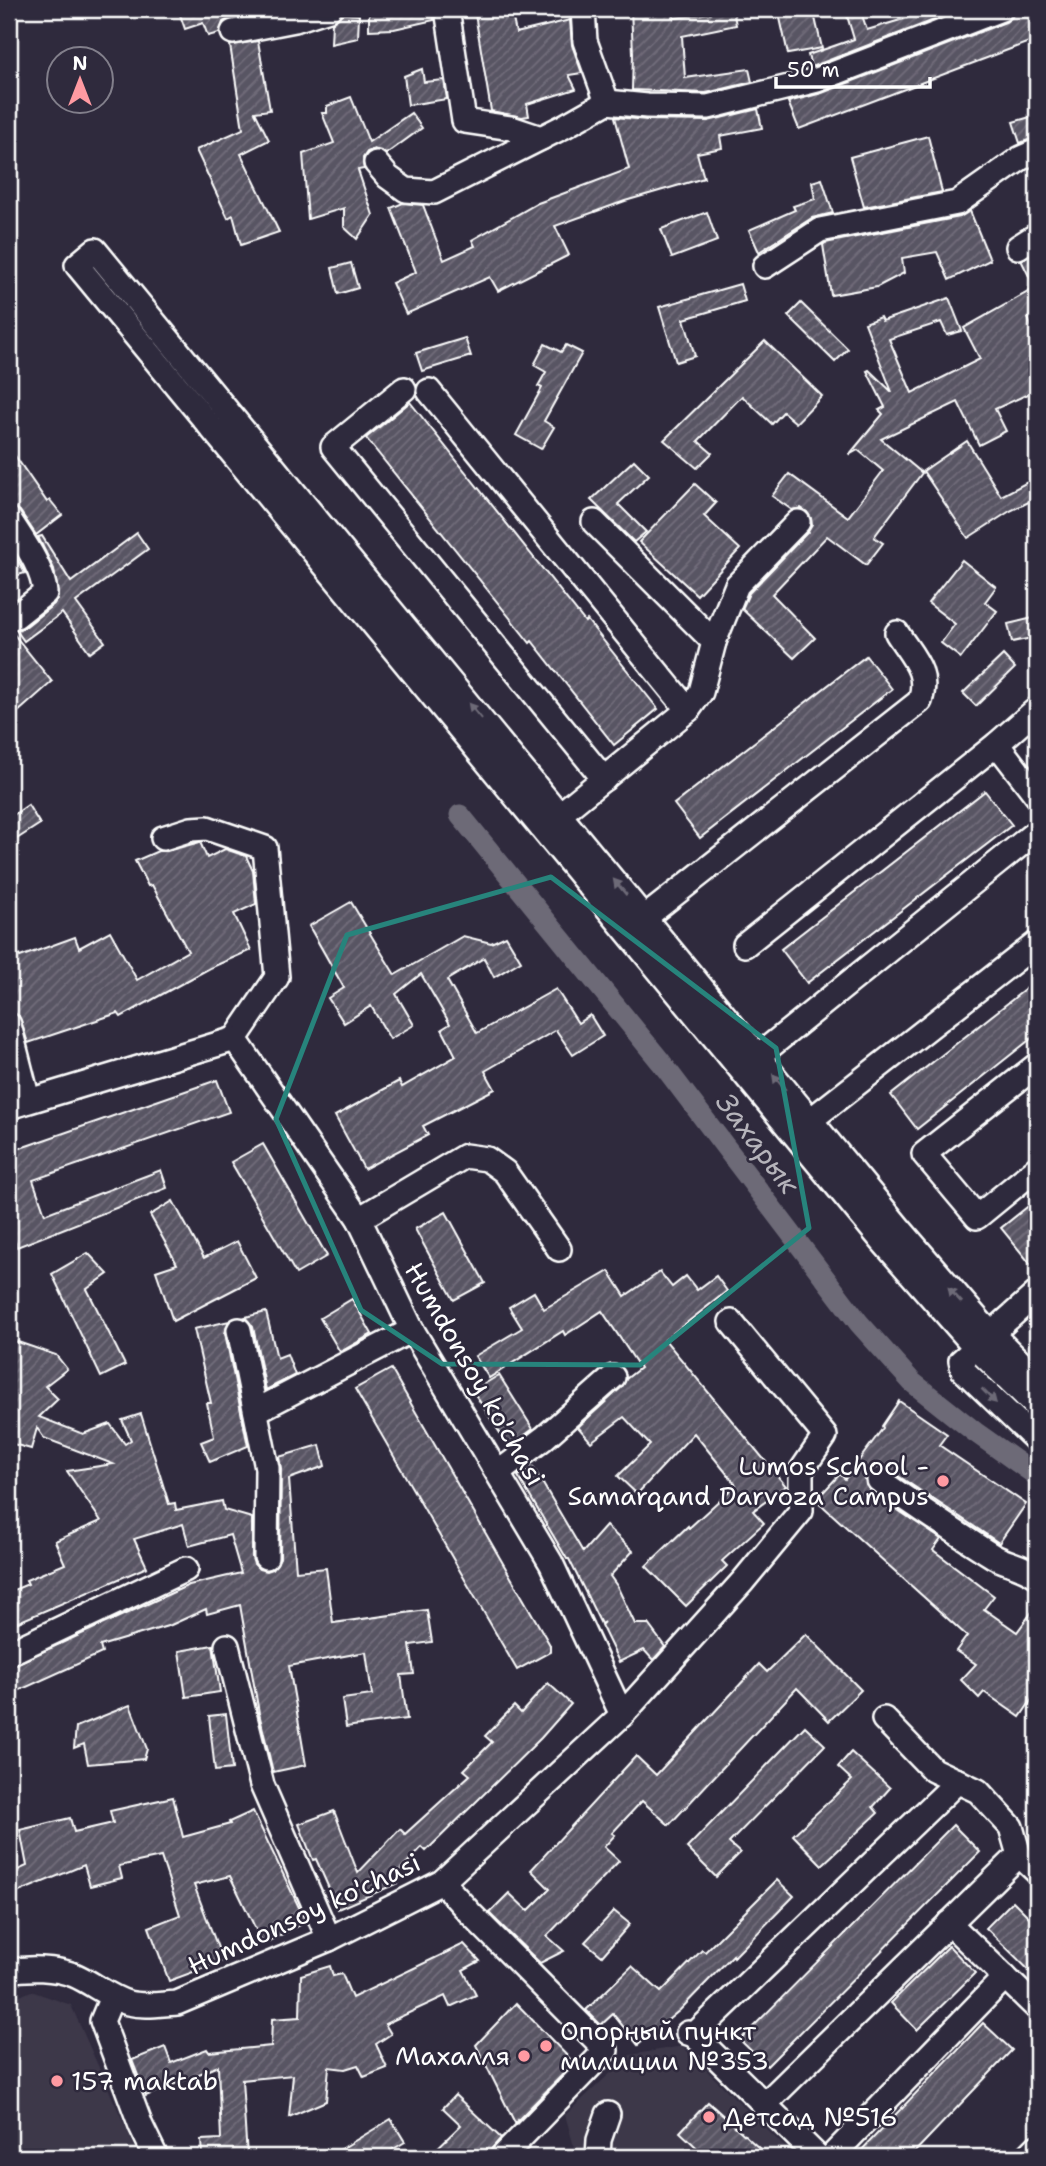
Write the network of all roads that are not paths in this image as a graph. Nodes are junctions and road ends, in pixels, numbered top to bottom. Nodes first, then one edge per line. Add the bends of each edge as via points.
1 (329, 9) edge
2 (447, 9) edge
3 (583, 9) edge
4 (1001, 9) edge
5 (233, 32) dead end
6 (607, 102) junction
7 (541, 138) junction
8 (1037, 150) edge
9 (376, 163) dead end
10 (1037, 235) edge
11 (1018, 247) dead end
12 (765, 266) dead end
13 (404, 389) dead end
14 (429, 391) dead end
15 (9, 519) edge
16 (594, 522) dead end
17 (797, 522) dead end
18 (9, 618) edge
19 (897, 634) dead end
20 (714, 642) junction
21 (1037, 709) edge
22 (688, 710) junction
23 (997, 744) junction
24 (604, 779) junction
25 (1037, 796) edge
26 (560, 815) junction
27 (541, 830) junction
28 (1037, 831) edge
29 (163, 838) dead end
30 (645, 917) junction
31 (626, 933) junction
32 (1037, 943) edge
33 (745, 945) dead end
34 (9, 1025) edge
35 (234, 1039) junction
36 (750, 1063) junction
37 (1037, 1065) edge
38 (18, 1104) edge
39 (802, 1127) junction
40 (1037, 1168) edge
41 (359, 1219) junction
42 (559, 1250) dead end
43 (1037, 1293) edge
44 (731, 1322) dead end
45 (239, 1330) dead end
46 (412, 1330) junction
47 (984, 1341) junction
48 (613, 1377) dead end
49 (1037, 1379) edge
50 (1037, 1407) edge
51 (256, 1411) junction
52 (1037, 1441) edge
53 (498, 1472) junction
54 (879, 1480) dead end
55 (266, 1557) dead end
56 (186, 1569) dead end
57 (1034, 1574) edge
58 (226, 1646) dead end
59 (9, 1653) edge
60 (622, 1714) junction
61 (884, 1719) dead end
62 (958, 1781) junction
63 (1019, 1855) junction
64 (1037, 1872) edge
65 (442, 1882) junction
66 (949, 1923) junction
67 (329, 1939) junction
68 (9, 1971) edge
69 (1005, 1977) junction
70 (113, 1997) junction
71 (1037, 2008) edge
72 (764, 2105) junction
73 (608, 2114) dead end
74 (1037, 2147) edge
75 (156, 2157) edge
76 (502, 2157) edge
77 (598, 2157) edge
78 (818, 2157) edge
79 (831, 2157) edge
80 (1027, 2157) edge

1 - 5 street
2 - 7 street via 464,121
3 - 6 street via 585,41
4 - 6 street via 817,80 708,107
6 - 7 street
7 - 9 street via 434,192 406,190
8 - 12 street via 957,203 820,230
10 - 11 street
13 - 24 street via 332,447
14 - 22 street
15 - 18 street via 44,582 45,593
16 - 20 street
17 - 20 street via 737,585
19 - 30 street via 922,672 925,687 920,701
20 - 22 street via 701,692
21 - 23 street
22 - 24 street
23 - 25 street
23 - 33 street
24 - 26 street
26 - 27 street
26 -> 27 street via 95,250 77,265
30 -> 26 street
27 - 31 street
28 - 36 street
29 - 35 street via 207,828 265,848 277,977
30 - 31 street
30 - 36 street
31 - 36 street
32 - 39 street
34 - 38 street
35 - 38 street
35 - 41 street, Humdonsoy ko'chasi
36 - 39 street
37 - 40 street via 924,1154 977,1217
39 - 47 street via 945,1283
41 - 42 street via 466,1156 487,1159 505,1172
41 - 46 street, Humdonsoy ko'chasi
43 - 47 street
44 - 60 street, Humdonsoy ko'chasi via 825,1436 801,1471 801,1511
45 - 51 street
46 - 51 street
46 - 53 street, Humdonsoy ko'chasi
47 - 49 street
47 - 50 street
47 -> 52 street via 961,1361 963,1370
48 - 53 street
51 - 55 street via 267,1468
53 - 60 street, Humdonsoy ko'chasi via 551,1563
54 - 57 street via 972,1544
56 - 59 street
58 - 67 street via 261,1785
60 - 65 street, Humdonsoy ko'chasi
61 - 62 street via 933,1769
62 - 63 street via 978,1791 1011,1827
62 - 72 street via 691,2034
63 - 64 street
63 - 66 street
65 - 67 street, Humdonsoy ko'chasi
65 - 76 street via 606,2050
66 - 69 street
66 - 72 street
67 - 70 street, Humdonsoy ko'chasi via 177,2003 130,2003
68 - 70 street, Humdonsoy ko'chasi via 35,1969 75,1976
69 - 71 street
69 - 79 street
70 - 75 street via 102,2021
72 - 78 street
73 - 77 street
74 - 80 street

